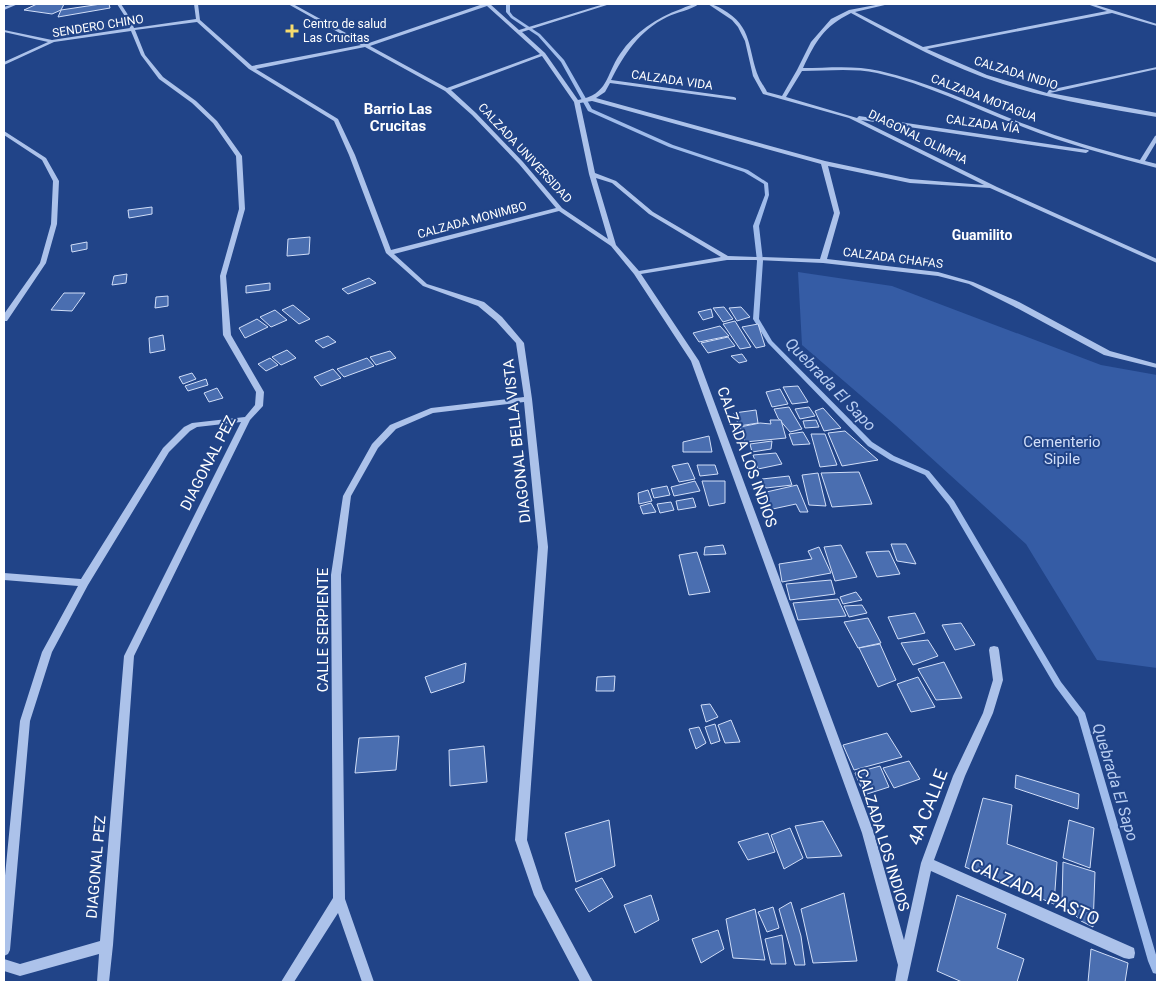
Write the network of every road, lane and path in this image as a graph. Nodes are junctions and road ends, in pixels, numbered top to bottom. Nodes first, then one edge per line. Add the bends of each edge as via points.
1 (16, 4) edge
2 (119, 4) edge
3 (196, 4) edge
4 (290, 4) edge
5 (487, 4) edge
6 (608, 4) edge
7 (697, 4) edge
8 (710, 4) edge
9 (887, 4) edge
10 (1089, 4) edge
11 (4, 9) edge
12 (851, 11) junction
13 (1113, 11) junction
14 (198, 20) junction
15 (1157, 25) edge
16 (133, 30) junction
17 (523, 30) junction
18 (4, 31) edge
19 (53, 41) junction
20 (367, 45) junction
21 (922, 49) junction
22 (543, 54) junction
23 (4, 64) edge
24 (251, 68) junction
25 (1157, 68) edge
26 (800, 70) junction
27 (608, 81) junction
28 (447, 90) junction
29 (1046, 93) junction
30 (783, 98) junction
31 (592, 99) junction
32 (734, 99) dead end
33 (577, 102) junction
34 (1157, 115) edge
35 (851, 117) junction
36 (4, 133) edge
37 (1157, 137) edge
38 (1111, 154) junction
39 (1142, 160) junction
40 (824, 163) junction
41 (1157, 166) edge
42 (592, 174) junction
43 (995, 188) junction
44 (560, 209) junction
45 (613, 245) junction
46 (389, 253) junction
47 (727, 258) junction
48 (823, 261) junction
49 (1157, 261) edge
50 (638, 273) junction
51 (4, 319) edge
52 (1157, 366) edge
53 (528, 399) junction
54 (247, 419) junction
55 (4, 576) edge
56 (84, 583) junction
57 (994, 650) dead end
58 (927, 863) junction
59 (339, 898) junction
60 (107, 945) junction
61 (4, 950) edge
62 (1129, 953) dead end
63 (4, 965) edge
64 (905, 966) junction
65 (103, 982) edge
66 (287, 982) edge
67 (368, 982) edge
68 (587, 982) edge
69 (901, 982) edge

1 - 11 street
2 - 16 street, DIAGONAL PEZ
3 - 14 street
4 - 20 street, CALZADA UNIVERSIDAD
5 - 17 street, CALZADA LOS INDIOS
5 - 20 street
6 - 17 street
7 - 27 street via 664,16 640,33 622,55
8 - 30 street, DIAGONAL OLIMPIA via 733,18 747,36 756,77 765,93
9 - 12 street
10 - 13 street
12 - 21 street, CALZADA INDIO
12 - 26 street via 833,20 813,42
13 - 15 street
13 - 21 street
14 - 16 street, SENDERO CHINO
14 - 24 street, DIAGONAL BELLA VISTA
16 - 19 street, SENDERO CHINO
16 - 54 street, DIAGONAL PEZ via 142,56 161,78 215,122 238,156 242,209 223,276 227,335 260,392 259,406
17 - 22 street, CALZADA LOS INDIOS
18 - 19 street
19 - 23 street, SENDERO CHINO
20 - 24 street
20 - 28 street, CALZADA UNIVERSIDAD
21 - 29 street, CALZADA INDIO via 986,77
22 - 28 street
22 - 33 street, CALZADA LOS INDIOS
24 - 46 street, DIAGONAL BELLA VISTA via 337,122
25 - 29 street
26 - 30 street
26 - 38 street, CALZADA MOTAGUA via 861,68 879,72 924,86 1027,127
27 - 31 street via 603,91
27 - 32 street, CALZADA VIDA
28 - 44 street, CALZADA UNIVERSIDAD via 508,149
29 - 34 street, CALZADA INDIO via 1085,104
30 - 35 street, DIAGONAL OLIMPIA
31 - 33 street
31 - 40 street
33 - 42 street, CALZADA LOS INDIOS
35 - 38 street, CALZADA VÍA
35 - 43 street, DIAGONAL OLIMPIA
36 - 51 street via 44,159 56,181 54,224 43,263
37 - 39 street
38 - 39 street, CALZADA MOTAGUA
39 - 41 street, CALZADA MOTAGUA
40 - 43 street via 910,181
40 - 48 street via 837,213
42 - 45 street, CALZADA LOS INDIOS
42 - 47 street via 614,182 652,213
43 - 49 street, DIAGONAL OLIMPIA
44 - 45 street, CALZADA UNIVERSIDAD
44 - 46 street, CALZADA MONIMBO
45 - 50 street, CALZADA LOS INDIOS
46 - 53 street, DIAGONAL BELLA VISTA via 425,285 481,304 499,319 520,343
47 - 48 street, CALZADA CHAFAS
47 - 50 street, CALZADA CHAFAS
48 - 52 street, CALZADA CHAFAS via 938,274 971,283 1107,353
50 - 64 street, CALZADA LOS INDIOS via 696,361 868,833
53 - 59 street, CALLE SERPIENTE via 431,411 393,428 375,446 348,496 336,575
53 - 68 street, DIAGONAL BELLA VISTA via 543,547 521,840 538,891
54 - 56 street via 195,425 166,450
54 - 60 street, DIAGONAL PEZ via 129,656
55 - 56 street
56 - 61 street via 47,652 25,721
57 - 58 street, 4A CALLE via 998,680 988,713 959,776
58 - 62 street, CALZADA PASTO
58 - 64 street, 4A CALLE
59 - 66 street
59 - 67 street, CALLE SERPIENTE
60 - 63 street via 20,970
60 - 65 street, DIAGONAL PEZ
64 - 69 street, 4A CALLE

